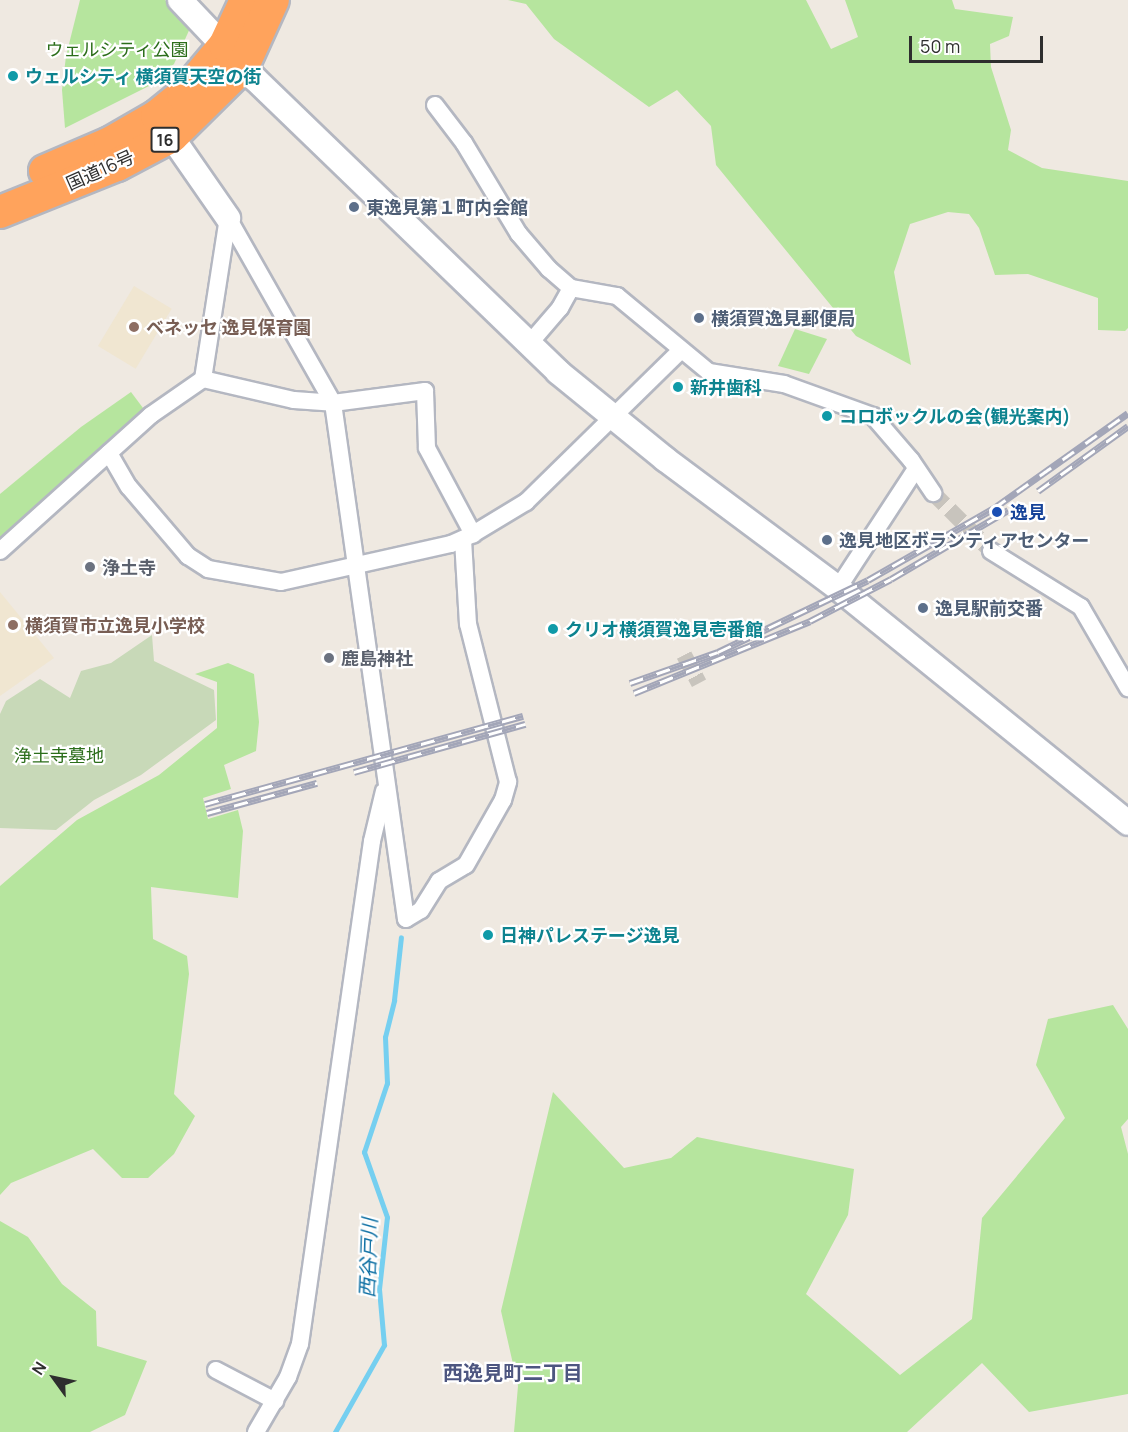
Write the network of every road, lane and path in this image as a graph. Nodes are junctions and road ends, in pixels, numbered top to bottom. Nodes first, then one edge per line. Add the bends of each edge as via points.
1 (180, 0) edge
2 (246, 0) edge
3 (273, 0) edge
4 (234, 56) junction
5 (435, 105) dead end
6 (165, 126) junction
7 (0, 190) edge
8 (0, 212) edge
9 (228, 218) junction
10 (571, 288) junction
11 (529, 344) junction
12 (681, 350) junction
13 (203, 379) junction
14 (333, 404) junction
15 (614, 416) junction
16 (109, 453) junction
17 (916, 469) junction
18 (933, 493) tunnel mouth
19 (468, 537) junction
20 (0, 551) edge
21 (991, 551) tunnel mouth
22 (356, 564) junction
23 (838, 588) junction
24 (1128, 688) edge
25 (385, 784) junction
26 (1128, 823) edge
27 (216, 1370) dead end
28 (274, 1401) junction
29 (256, 1432) edge

1 - 4 street
2 - 4 highway, 国道16号 / 16
3 - 4 highway, 国道16号 / 16
4 - 6 highway, 国道16号 / 16 via 209,68
4 - 11 street
5 - 10 street via 464,143 519,234
6 - 7 highway, 国道16号 / 16 via 110,143
6 - 8 highway, 国道16号 / 16 via 117,165
6 - 9 street
9 - 13 street
9 - 14 street
10 - 11 street via 560,308
10 - 12 street via 617,296
11 - 15 street
12 - 15 street
12 - 17 street via 709,372 784,384 873,416
13 - 14 street via 294,400
13 - 16 street via 151,415
14 - 19 street via 425,391 427,448
14 - 22 street
15 - 19 street via 526,502
15 - 23 street via 665,459
16 - 20 street
16 - 22 street via 129,487 181,548 208,569 281,582
17 - 18 street
17 - 23 street
19 - 22 street
19 - 25 street via 468,624 508,782 503,800 466,865 439,881 421,910 406,919
21 - 24 street via 1081,607
22 - 25 street via 367,624
23 - 26 street
25 - 28 street via 372,841 300,1344
27 - 28 street
28 - 29 street

